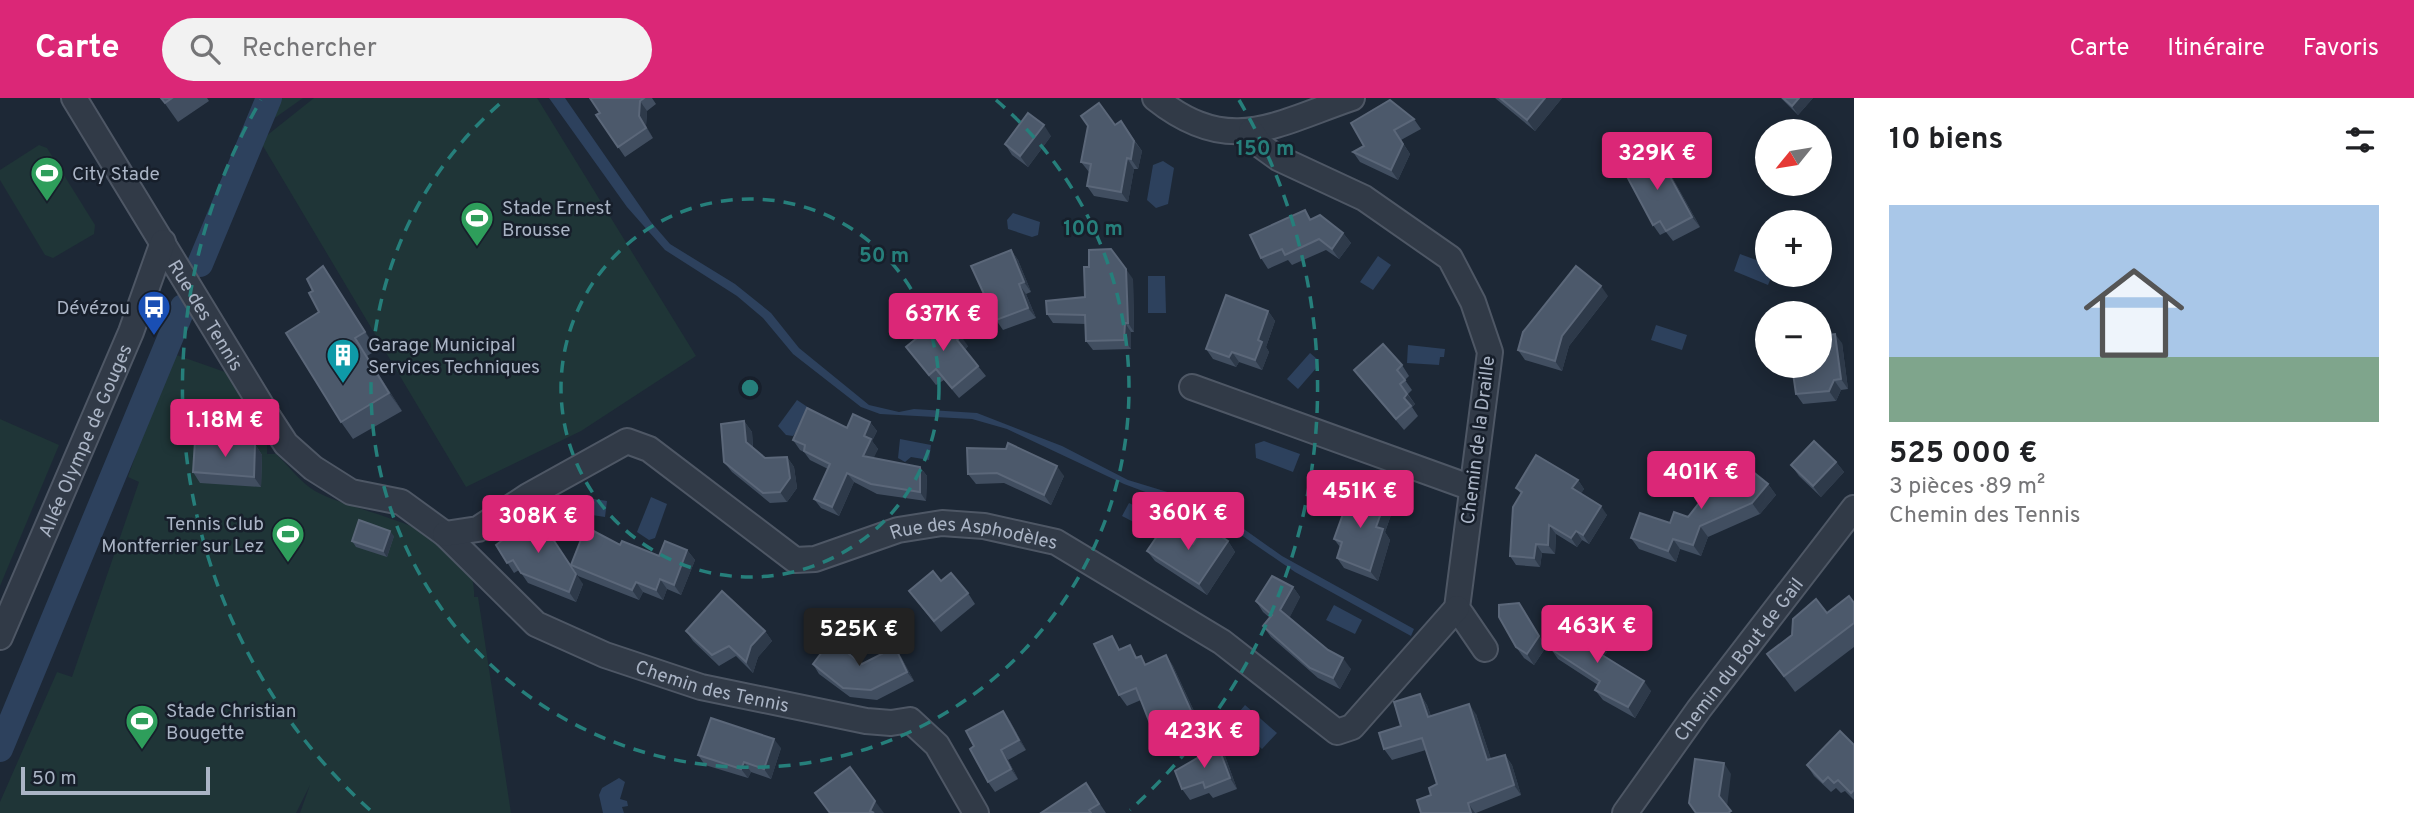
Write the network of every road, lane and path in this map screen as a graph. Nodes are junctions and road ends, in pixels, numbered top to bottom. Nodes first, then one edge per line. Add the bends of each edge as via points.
1 (74, 98) edge
2 (1155, 98) edge
3 (1352, 98) edge
4 (1251, 131) junction
5 (163, 242) junction
6 (1192, 387) dead end
7 (1472, 488) junction
8 (1854, 508) edge
9 (445, 534) junction
10 (1457, 608) junction
11 (0, 637) edge
12 (1485, 649) dead end
13 (976, 813) edge
14 (1625, 813) edge

1 - 5 street, Rue des Tennis
2 - 4 street via 1177,116 1208,129
3 - 4 street
4 - 7 street, Chemin de la Draille via 1260,145 1278,158 1364,198 1450,258 1473,302 1490,352
5 - 9 street, Rue des Tennis via 286,444 351,492 401,502
5 - 11 street, Allée Olympe de Gouges via 131,332
6 - 7 street
7 - 10 street, Chemin de la Draille
8 - 14 street, Chemin du Bout de Gail
9 - 10 street, Rue des Asphodèles via 478,529 627,441 649,449 795,560 815,559 898,530 942,523 984,526 1056,542 1222,642 1337,732 1352,727
9 - 13 street, Chemin des Tennis via 536,624 605,655 701,687 866,721 910,720 937,745
10 - 12 street

